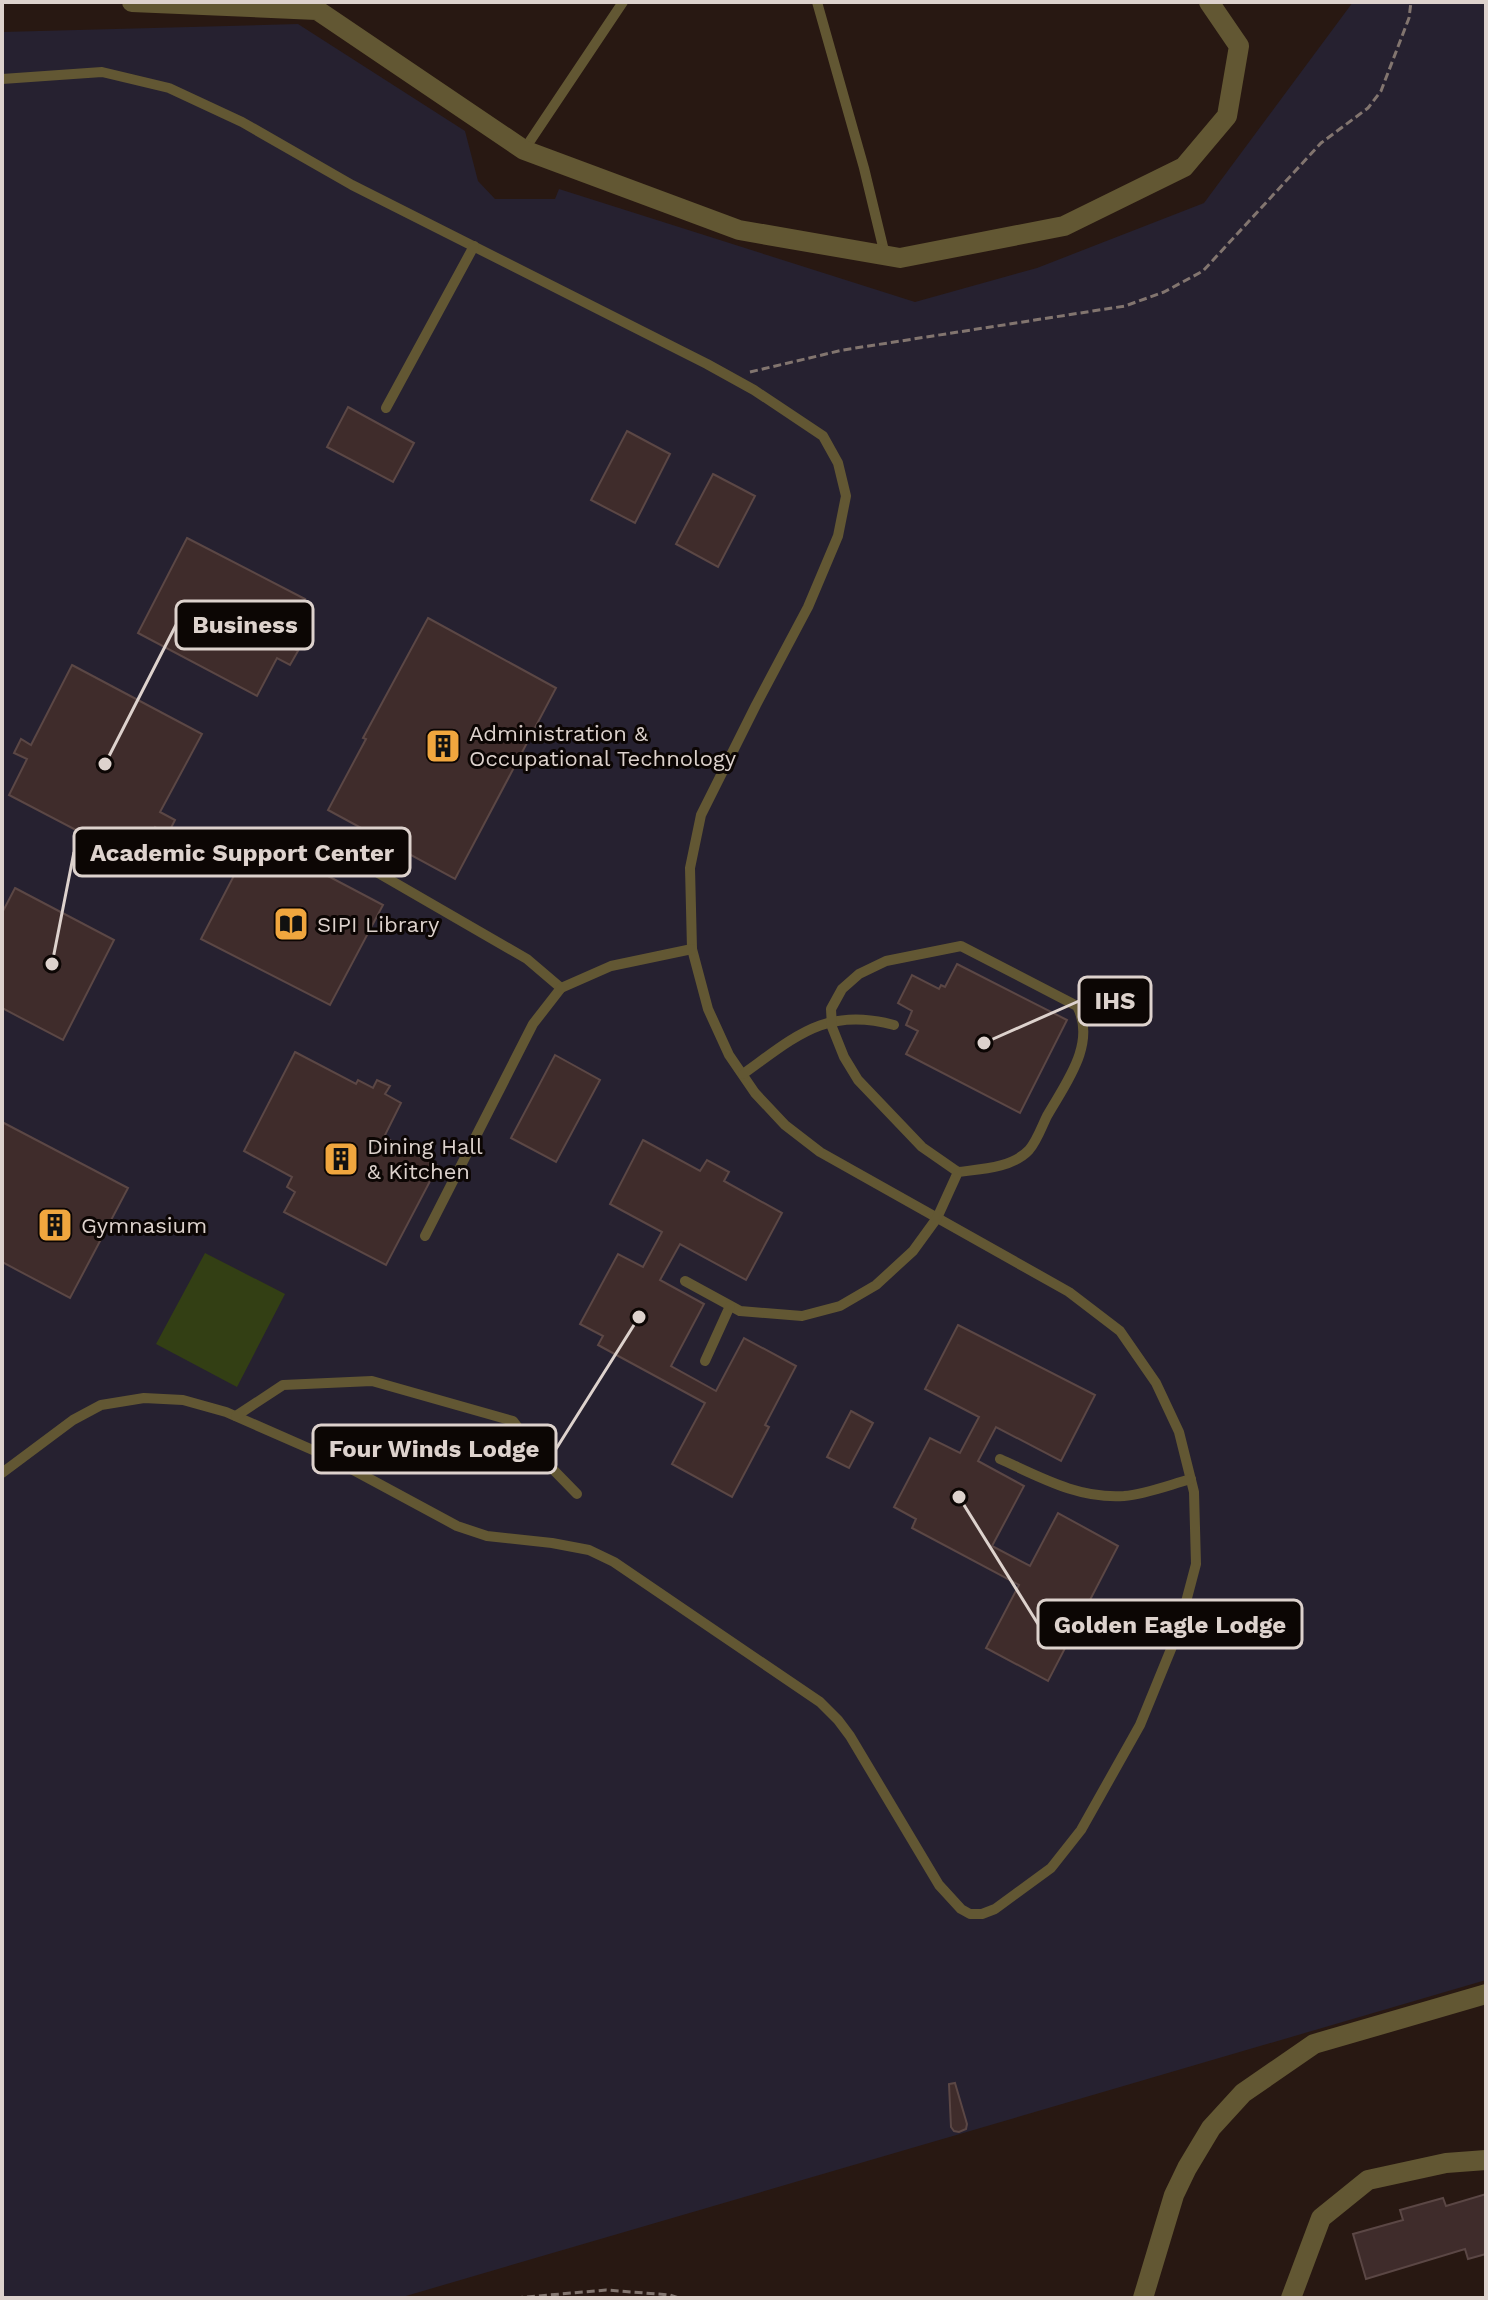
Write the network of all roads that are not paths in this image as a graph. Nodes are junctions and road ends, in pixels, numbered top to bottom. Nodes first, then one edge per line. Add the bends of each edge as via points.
1 (132, 2) edge
2 (623, 2) edge
3 (817, 2) edge
4 (1209, 2) edge
5 (316, 6) edge
6 (2, 79) edge
7 (524, 150) junction
8 (474, 246) junction
9 (885, 255) junction
10 (386, 408) dead end
11 (347, 855) dead end
12 (692, 949) junction
13 (561, 988) junction
14 (831, 1021) junction
15 (894, 1025) dead end
16 (743, 1074) junction
17 (958, 1172) junction
18 (937, 1218) junction
19 (425, 1236) dead end
20 (685, 1281) dead end
21 (730, 1306) junction
22 (705, 1361) dead end
23 (236, 1416) junction
24 (1000, 1459) dead end
25 (2, 1473) edge
26 (1191, 1479) junction
27 (577, 1494) dead end
28 (1486, 1994) edge
29 (1486, 2160) edge
30 (1143, 2298) edge
31 (1291, 2298) edge

1 - 5 street
2 - 7 lane
3 - 9 lane
4 - 9 street via 1239,46 1227,116 1184,167 1064,226 900,258
5 - 7 street
6 - 8 lane via 102,72 169,88
7 - 9 street via 739,230
8 - 10 lane
8 - 12 lane via 754,390 823,436 838,463 846,496 838,536 808,607 701,815 690,868
11 - 13 lane via 527,959
12 - 13 lane via 611,966
12 - 16 lane via 708,1009
13 - 19 lane via 533,1024
14 - 15 lane
14 - 16 lane via 810,1028
14 - 17 lane via 858,1080 922,1147
14 - 17 lane via 836,999 859,974 886,961 961,946 1077,1006 1084,1035 1079,1060 1029,1150 991,1168
16 - 18 lane via 785,1125 820,1152
17 - 18 lane
18 - 21 lane via 886,1276 840,1306 802,1316
18 - 26 lane via 1069,1292 1120,1331 1156,1383 1179,1432
20 - 21 lane
21 - 22 lane
23 - 25 lane via 183,1400 144,1398 101,1405
23 - 26 lane via 331,1458 457,1526 487,1536 589,1550 627,1571 820,1702 838,1720 939,1885 970,1914 995,1909 1051,1868 1081,1830 1140,1725 1178,1632 1196,1564
23 - 27 lane via 283,1385 372,1381 513,1421
24 - 26 lane via 1072,1491 1100,1496 1126,1496
28 - 30 street via 1314,2044 1243,2093 1211,2128 1187,2168
29 - 31 street via 1368,2180 1321,2218

